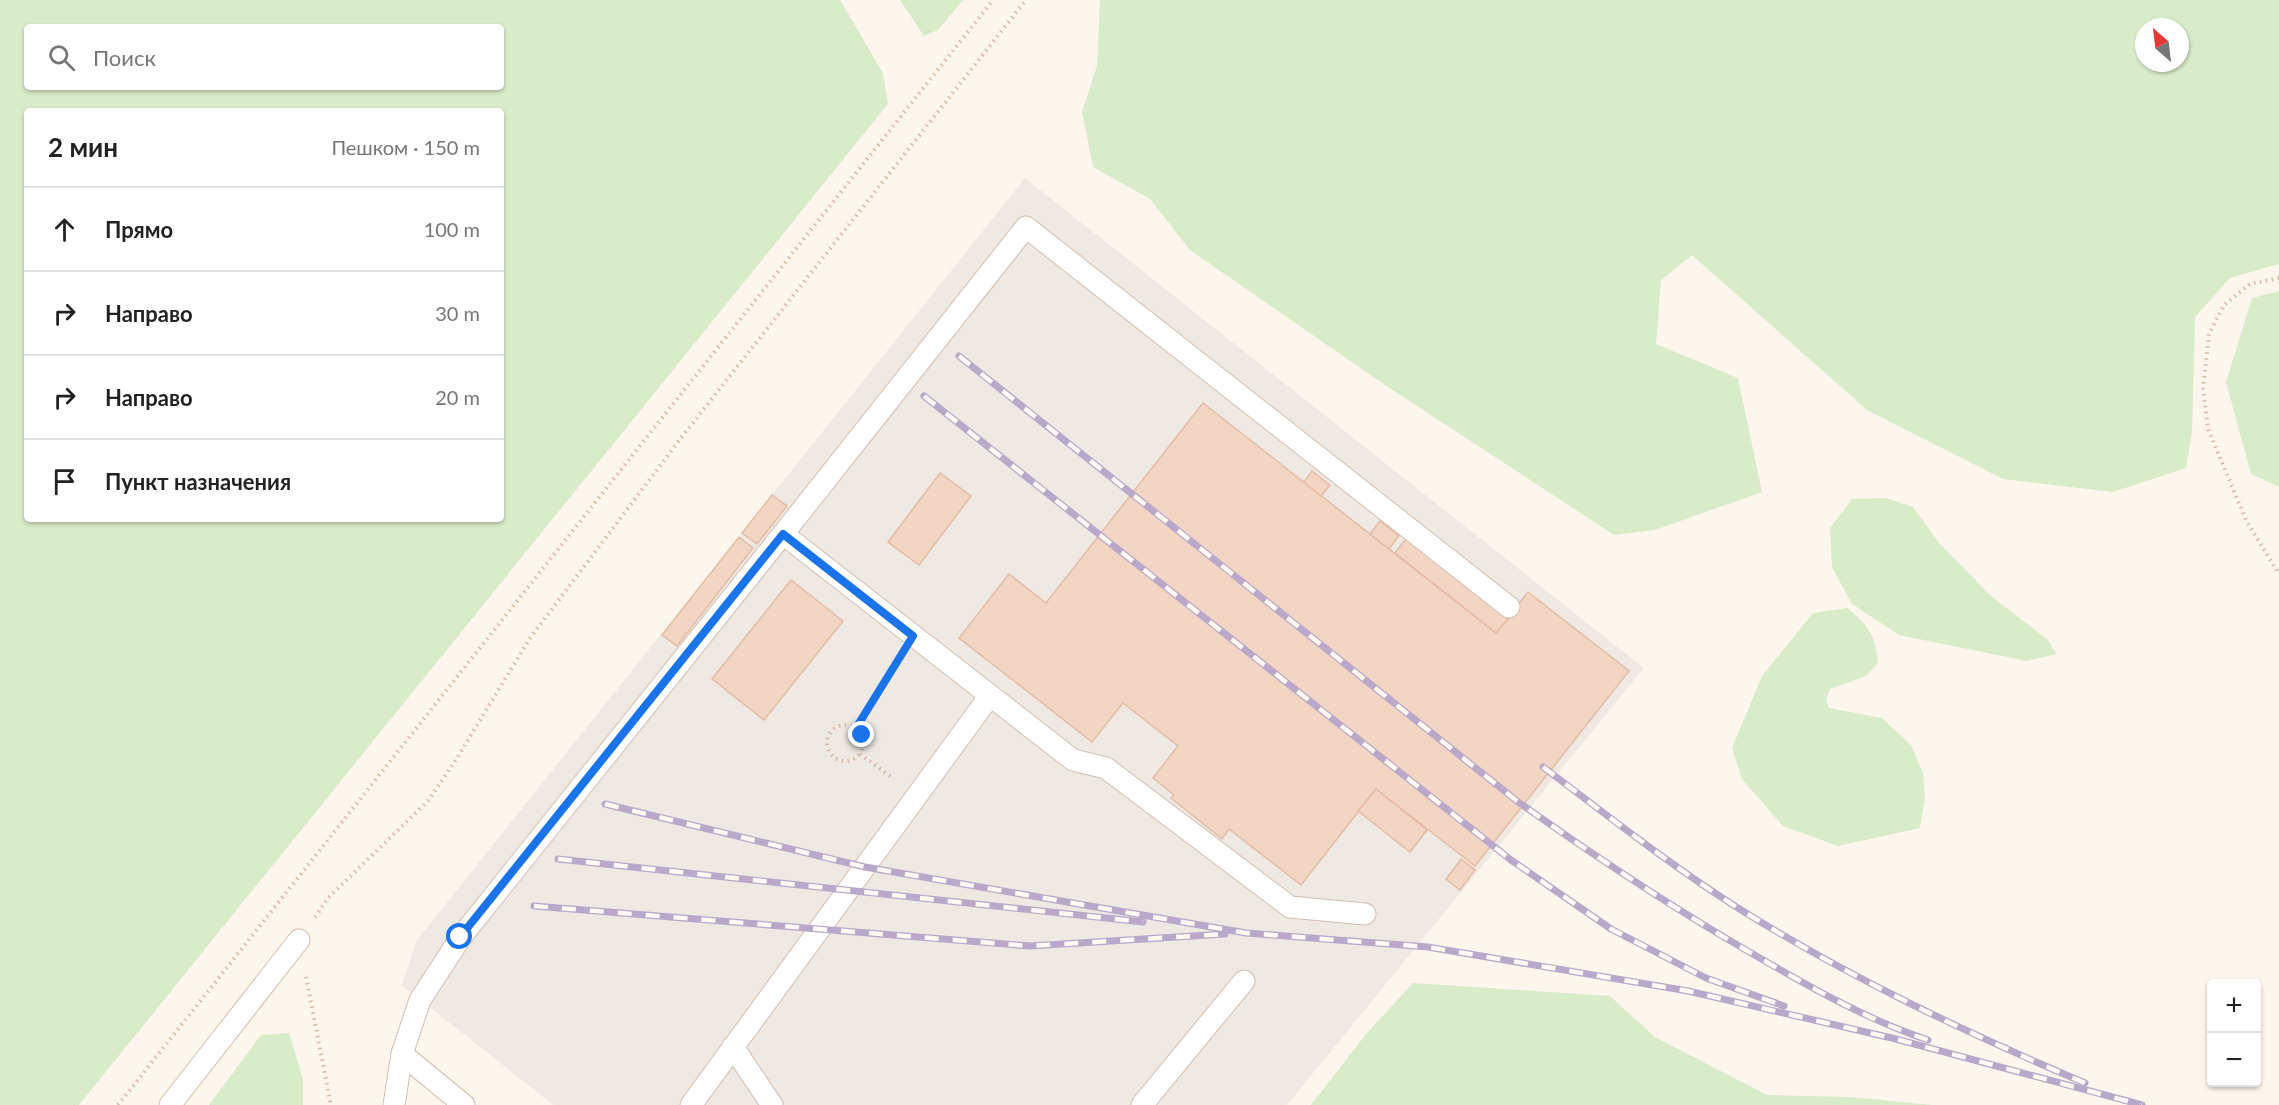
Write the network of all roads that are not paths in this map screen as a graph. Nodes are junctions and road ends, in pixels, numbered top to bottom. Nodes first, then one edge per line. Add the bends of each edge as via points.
1 (783, 534) junction
2 (1509, 607) dead end
3 (989, 697) junction
4 (1365, 914) dead end
5 (299, 940) road end
6 (1244, 981) dead end
7 (733, 1047) junction
8 (402, 1054) junction
9 (170, 1105) edge
10 (394, 1105) edge
11 (465, 1105) edge
12 (691, 1105) edge
13 (772, 1105) edge
14 (1142, 1105) edge

1 - 2 lane via 1026,227
1 - 3 lane
1 - 8 lane via 460,937 420,1000
3 - 4 lane via 1073,760 1106,768 1290,907
3 - 7 lane
5 - 9 lane
6 - 14 lane
7 - 12 lane
7 - 13 lane
8 - 10 lane
8 - 11 lane

